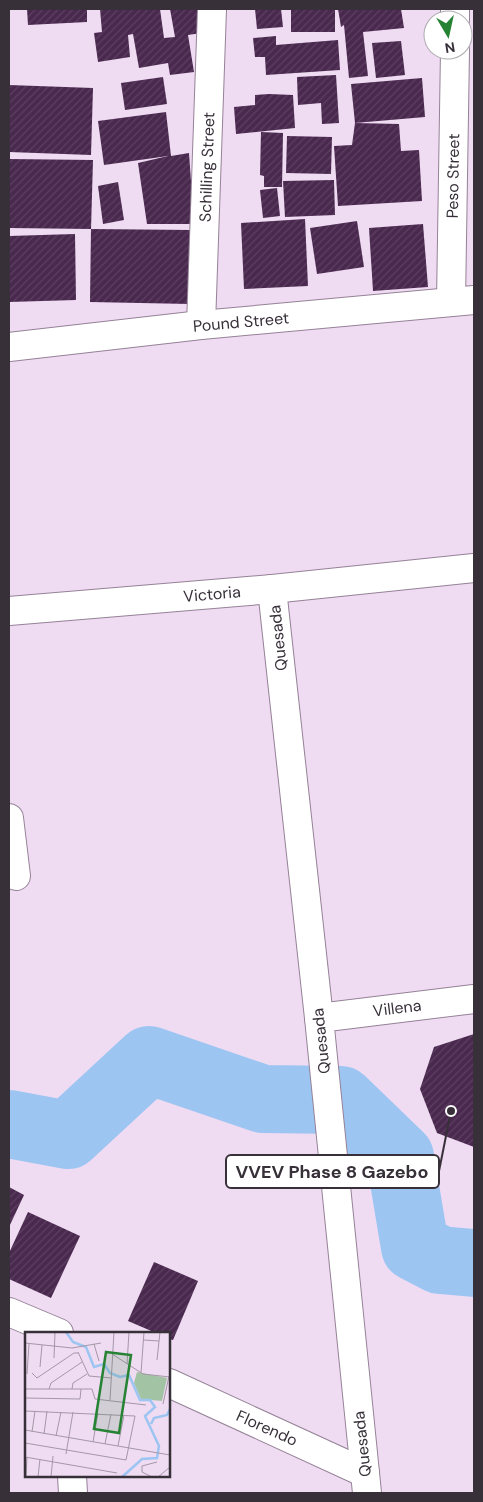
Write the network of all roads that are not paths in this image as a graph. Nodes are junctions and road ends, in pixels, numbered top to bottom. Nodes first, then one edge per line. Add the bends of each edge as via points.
1 (212, 9) edge
2 (455, 60) edge
3 (463, 301) edge
4 (201, 325) junction
5 (9, 347) edge
6 (474, 568) edge
7 (272, 589) junction
8 (9, 611) edge
9 (9, 818) edge
10 (16, 876) dead end
11 (474, 999) edge
12 (319, 1018) junction
13 (9, 1312) edge
14 (57, 1332) edge
15 (170, 1384) edge
16 (72, 1477) edge
17 (366, 1483) edge
18 (73, 1493) edge

1 - 4 street, Schilling Street
2 - 3 street, Peso Street
3 - 4 street, Pound Street
4 - 5 street, Pound Street
6 - 7 street, Victoria
7 - 8 street, Victoria
7 - 12 street, Quesada
9 - 10 street
11 - 12 street, Villena
12 - 17 street, Quesada
13 - 14 street
15 - 17 street, Florendo
16 - 18 street

